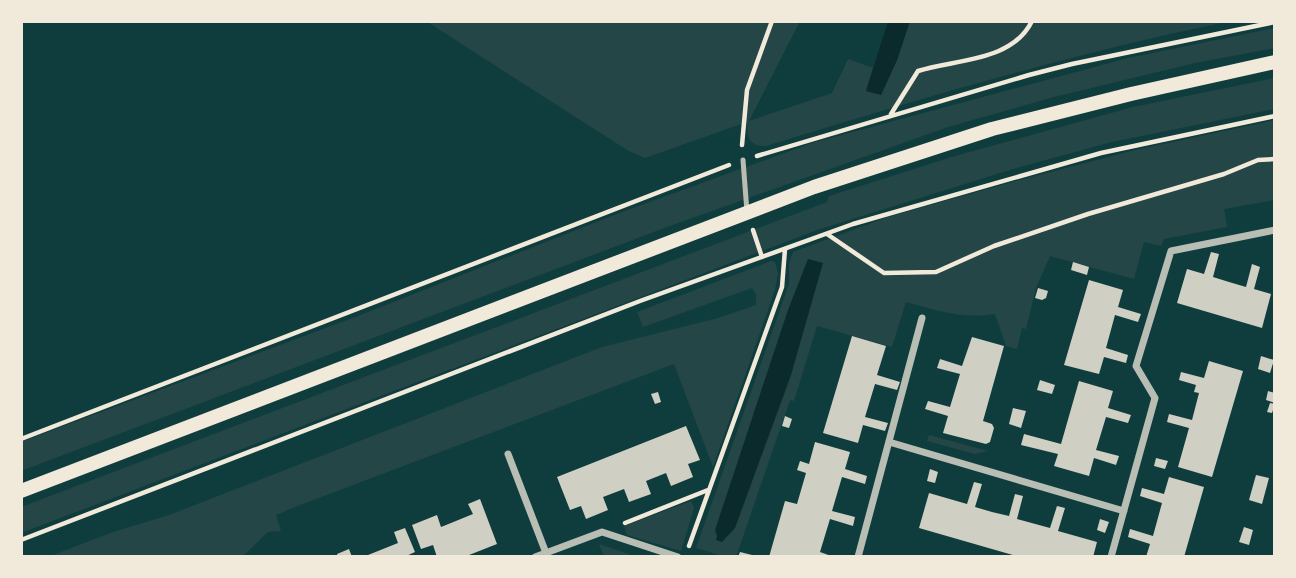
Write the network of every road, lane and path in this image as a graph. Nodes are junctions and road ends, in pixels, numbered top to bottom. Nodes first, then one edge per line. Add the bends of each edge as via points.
1 (772, 21) edge
2 (1032, 21) edge
3 (1275, 22) edge
4 (1275, 62) edge
5 (890, 115) junction
6 (1275, 116) edge
7 (1275, 159) edge
8 (743, 160) junction
9 (747, 212) junction
10 (1275, 230) edge
11 (826, 233) junction
12 (785, 249) junction
13 (762, 257) junction
14 (922, 318) dead end
15 (21, 439) edge
16 (889, 442) junction
17 (509, 454) dead end
18 (709, 490) junction
19 (21, 491) edge
20 (1124, 511) junction
21 (602, 532) junction
22 (21, 540) edge
23 (546, 553) junction
24 (535, 557) edge
25 (678, 557) edge
26 (685, 557) edge
27 (858, 557) edge
28 (1111, 557) edge

1 - 8 path via 747,90
2 - 5 path via 1013,45 918,71
3 - 5 path via 1072,64
4 - 9 main road via 992,129
5 - 8 path
6 - 11 path via 1101,153
7 - 11 path via 1258,160 1076,218 936,272 884,273
8 - 9 lane
8 - 15 path
9 - 13 path
9 - 19 main road
10 - 20 street via 1171,251 1136,366 1154,398
11 - 12 path
12 - 13 path
12 - 18 path via 782,287
13 - 22 path
14 - 16 street
16 - 20 street
16 - 27 street
17 - 23 street
18 - 21 path
18 - 26 path
20 - 28 street
21 - 23 street
21 - 25 street
23 - 24 street

